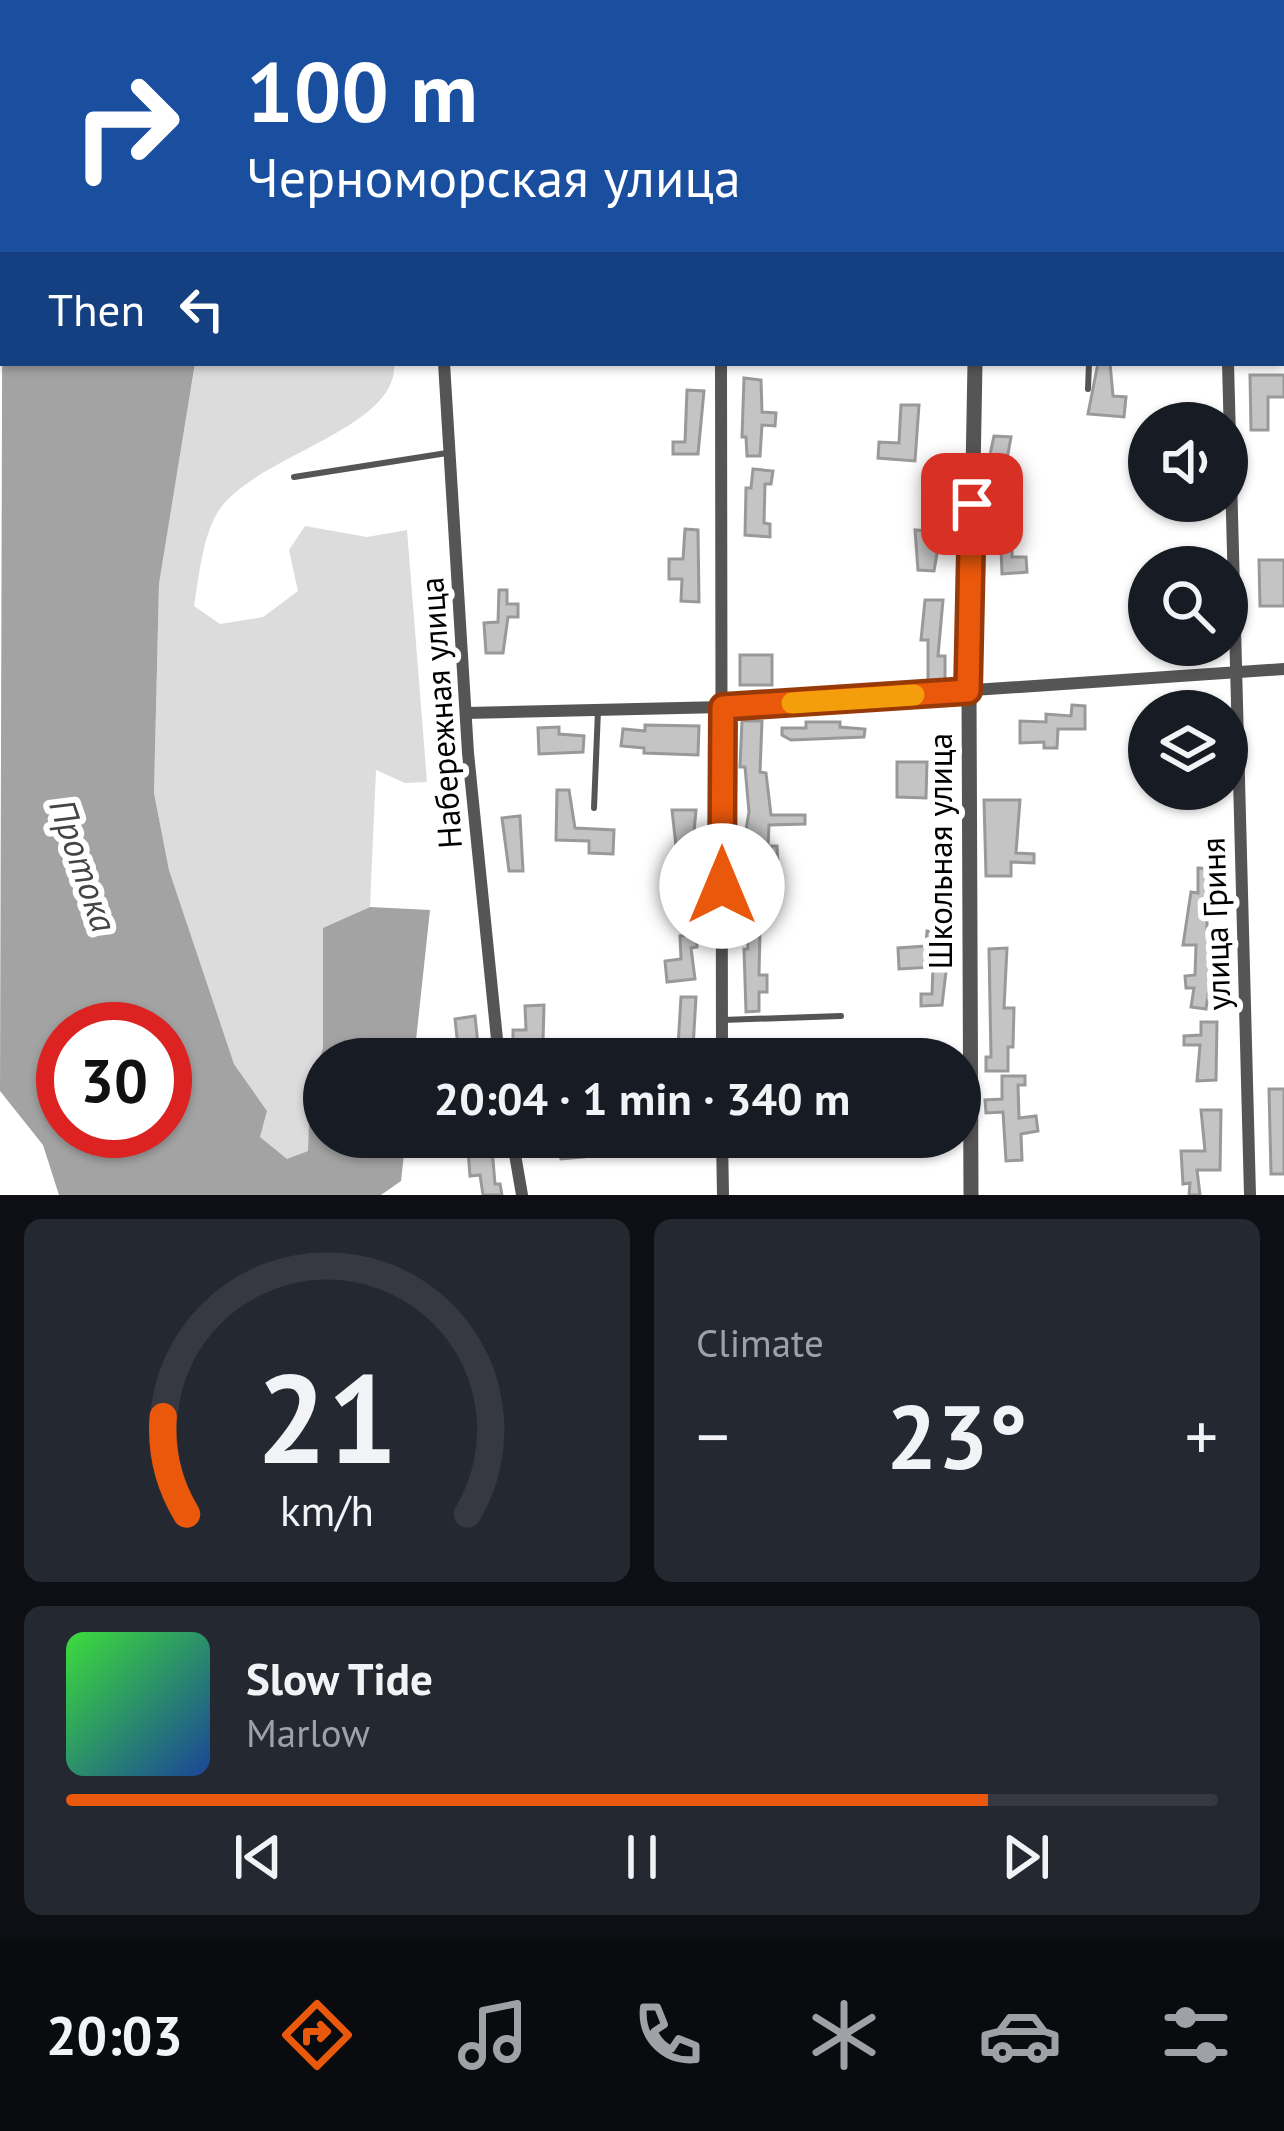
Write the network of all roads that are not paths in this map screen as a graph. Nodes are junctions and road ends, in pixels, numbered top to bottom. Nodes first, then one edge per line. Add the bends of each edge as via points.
1 (444, 366) edge
2 (722, 366) edge
3 (975, 366) edge
4 (1089, 366) edge
5 (1228, 366) edge
6 (1088, 389) dead end
7 (450, 452) junction
8 (293, 477) dead end
9 (1284, 669) edge
10 (1234, 672) junction
11 (968, 691) junction
12 (723, 707) junction
13 (598, 710) junction
14 (466, 713) junction
15 (594, 808) dead end
16 (841, 1016) dead end
17 (722, 1020) junction
18 (496, 1038) edge
19 (722, 1038) edge
20 (516, 1158) edge
21 (722, 1158) edge
22 (522, 1195) edge
23 (722, 1195) edge
24 (971, 1195) edge
25 (1250, 1195) edge

1 - 7 street, Набережная улица
2 - 12 street
3 - 11 street, Школьная улица
4 - 6 lane
5 - 10 street, улица Гриня
7 - 8 lane
7 - 14 street, Набережная улица
9 - 10 street
10 - 11 street
10 - 25 street, улица Гриня
11 - 12 street
11 - 24 street, Школьная улица
12 - 13 street
12 - 17 street
13 - 14 street
13 - 15 lane
14 - 18 street, Набережная улица
16 - 17 lane
17 - 19 street
20 - 22 street
21 - 23 street

